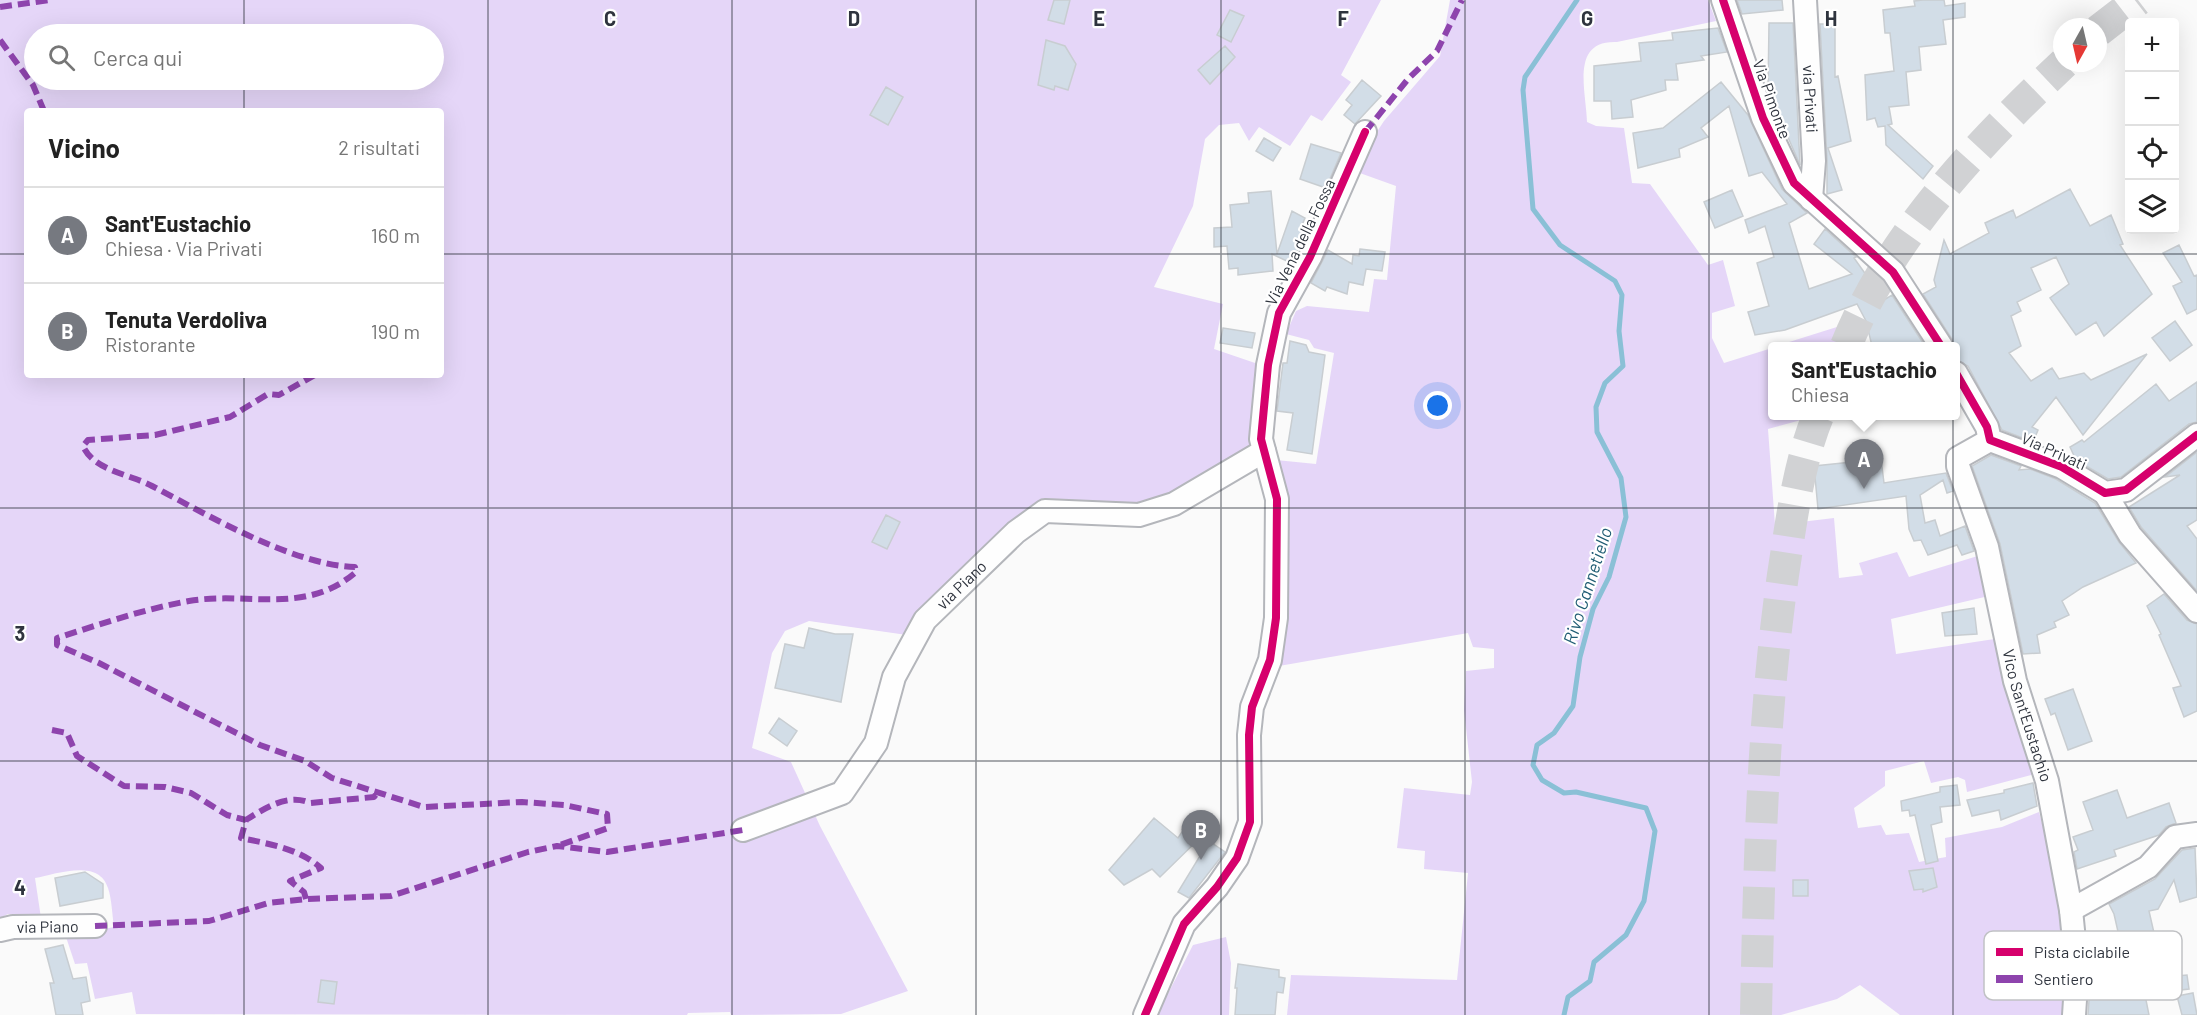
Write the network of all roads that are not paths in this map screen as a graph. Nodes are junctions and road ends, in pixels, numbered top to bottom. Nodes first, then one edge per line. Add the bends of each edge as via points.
1 (1724, 0) edge
2 (1805, 0) edge
3 (1365, 132) dead end
4 (1812, 199) junction
5 (1938, 342) edge
6 (1960, 380) edge
7 (2197, 435) edge
8 (1990, 440) junction
9 (1264, 451) junction
10 (2105, 493) junction
11 (2197, 611) edge
12 (743, 830) dead end
13 (2197, 834) edge
14 (2071, 910) junction
15 (95, 926) dead end
16 (0, 930) edge
17 (2073, 931) edge
18 (2075, 1000) edge
19 (1145, 1015) edge
20 (2074, 1015) edge

1 - 4 street, Via Pimonte via 1777,151 1794,183
2 - 4 street, via Privati via 1814,161
3 - 9 street, Via Vena della Fossa via 1310,257 1279,313 1264,395
4 - 5 street via 1893,272
6 - 8 street via 1987,427
7 - 10 street via 2126,490
8 - 10 street, Via Privati via 2062,467
8 - 14 street, Vico Sant'Eustachio via 1958,458 1958,466 1987,547 2015,681 2047,782
9 - 12 street, via Piano via 1174,504 1139,515 1045,511 1016,531 925,620 894,677 876,743 842,793
9 - 19 street, Via Vena della Fossa via 1277,499 1276,618 1270,660 1252,707 1251,822 1237,858 1185,924
10 - 11 street via 2130,535
13 - 14 street via 2175,837 2148,867
14 - 17 street, Vico Sant'Eustachio
15 - 16 street, via Piano
18 - 20 street, Vico Sant'Eustachio

